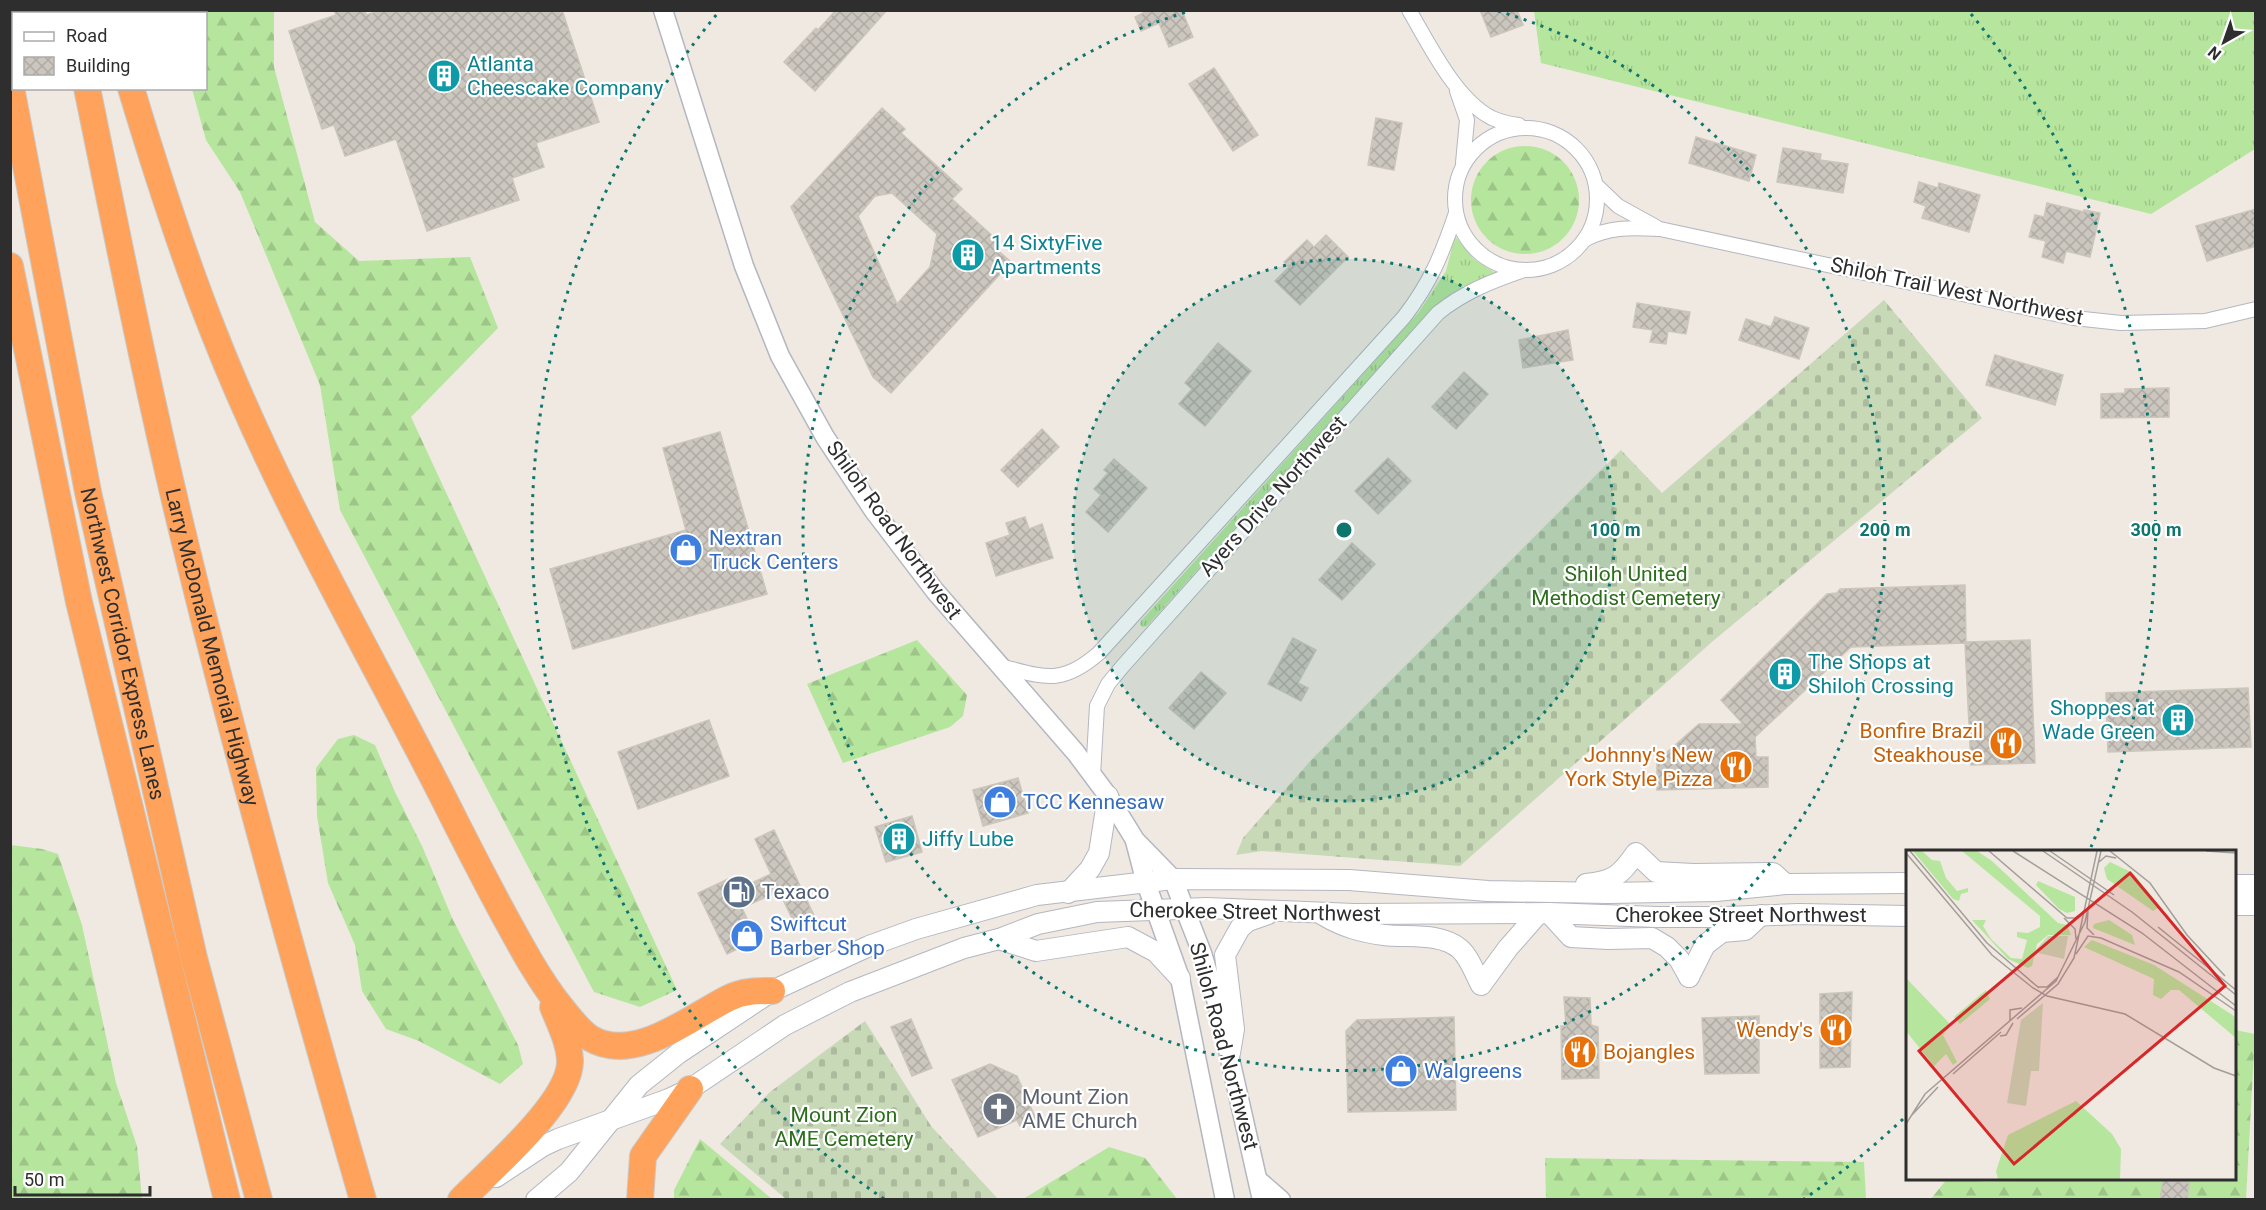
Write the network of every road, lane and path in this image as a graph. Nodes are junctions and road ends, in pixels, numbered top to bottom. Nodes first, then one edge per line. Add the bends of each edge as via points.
1 (663, 10) edge
2 (1409, 10) edge
3 (10, 82) edge
4 (1456, 86) junction
5 (87, 90) edge
6 (131, 90) edge
7 (1533, 128) junction
8 (1462, 166) junction
9 (1596, 185) junction
10 (1456, 213) junction
11 (1660, 229) junction
12 (1586, 239) junction
13 (10, 266) edge
14 (1524, 270) junction
15 (2256, 309) edge
16 (999, 666) junction
17 (1092, 775) junction
18 (1108, 796) junction
19 (1135, 840) junction
20 (1173, 879) junction
21 (1146, 883) junction
22 (1906, 883) edge
23 (1786, 884) junction
24 (2236, 885) edge
25 (2256, 885) edge
26 (1527, 892) junction
27 (1068, 893) junction
28 (2236, 905) edge
29 (2256, 905) edge
30 (1184, 908) junction
31 (1155, 909) junction
32 (1275, 911) junction
33 (1318, 912) junction
34 (1543, 914) junction
35 (1761, 915) junction
36 (1906, 916) edge
37 (999, 939) junction
38 (1180, 978) junction
39 (547, 989) junction
40 (772, 991) junction
41 (1230, 1053) junction
42 (690, 1089) junction
43 (610, 1121) junction
44 (1259, 1181) junction
45 (227, 1200) edge
46 (259, 1200) edge
47 (363, 1200) edge
48 (461, 1200) edge
49 (536, 1200) edge
50 (640, 1200) edge
51 (1225, 1200) edge
52 (1262, 1200) edge
53 (1281, 1200) edge

1 - 16 street, Shiloh Road Northwest via 744,266 780,356 831,446 874,511
2 - 4 street
3 - 46 highway, Northwest Corridor Express Lanes via 88,492 194,958
4 - 7 street via 1490,117
4 - 8 street via 1467,120
5 - 47 highway, Larry McDonald Memorial Highway via 187,553 255,816
6 - 39 highway via 168,210 214,335 250,417 290,503 469,849
7 - 8 street via 1497,133 1482,142
7 - 9 street via 1550,132 1574,146 1590,168
8 - 10 street via 1456,181
9 - 11 street, Shiloh Trail West Northwest via 1618,206
9 - 12 street via 1598,203
10 - 14 street via 1468,241 1479,253 1496,264
10 - 16 street, Ayers Drive Northwest via 1434,272 1404,317 1099,653 1060,676
11 - 12 street, Shiloh Trail West Northwest via 1613,229
11 - 15 street, Shiloh Trail West Northwest via 2074,318 2121,323 2205,321
12 - 14 street via 1555,265
13 - 45 highway via 80,602
14 - 17 street, Ayers Drive Northwest via 1476,288 1438,314 1122,667 1097,706
16 - 17 street, Shiloh Road Northwest
17 - 18 street, Shiloh Road Northwest
18 - 19 street, Shiloh Road Northwest
18 - 27 main road via 1099,853
19 - 20 street, Shiloh Road Northwest
19 - 21 street, Shiloh Road Northwest
20 - 21 main road, Cherokee Street Northwest
20 - 26 main road, Cherokee Street Northwest via 1349,880
20 - 30 street, Shiloh Road Northwest
21 - 27 main road, Cherokee Street Northwest
21 - 31 street, Shiloh Road Northwest
22 - 23 main road, Cherokee Street Northwest
23 - 26 main road, Cherokee Street Northwest via 1716,891
23 - 26 main road via 1773,873 1656,872 1636,853 1623,872 1606,882
24 - 25 main road
27 - 40 main road, Cherokee Street Northwest via 1037,895 916,929
28 - 29 main road
30 - 31 main road, Cherokee Street Northwest
30 - 32 main road, Cherokee Street Northwest
30 - 41 street, Shiloh Road Northwest via 1202,953
31 - 37 main road, Cherokee Street Northwest via 1097,912 1038,924
31 - 38 street, Shiloh Road Northwest
32 - 33 main road, Cherokee Street Northwest
32 - 41 main road via 1240,928 1226,955 1234,1029
33 - 34 main road, Cherokee Street Northwest
33 - 34 main road via 1342,927 1454,945 1462,951 1481,985 1508,948
34 - 35 main road, Cherokee Street Northwest
34 - 35 main road via 1571,937 1652,938 1679,959 1689,977 1705,945 1722,932 1745,930
35 - 36 main road, Cherokee Street Northwest
37 - 38 main road via 1036,951 1128,937 1156,952
37 - 42 main road, Cherokee Street Northwest via 900,972 816,1009 777,1030
38 - 51 street, Shiloh Road Northwest
39 - 40 highway via 589,1038 622,1045 672,1030 730,997 750,991
39 - 48 highway via 566,1040 570,1061 566,1082 544,1115
40 - 43 main road, Cherokee Street Northwest via 679,1053 639,1085
41 - 44 street, Shiloh Road Northwest
42 - 43 main road, Cherokee Street Northwest
42 - 50 highway via 643,1156
43 - 48 main road via 543,1146
43 - 49 main road via 569,1172
44 - 52 street, Shiloh Road Northwest
44 - 53 street

